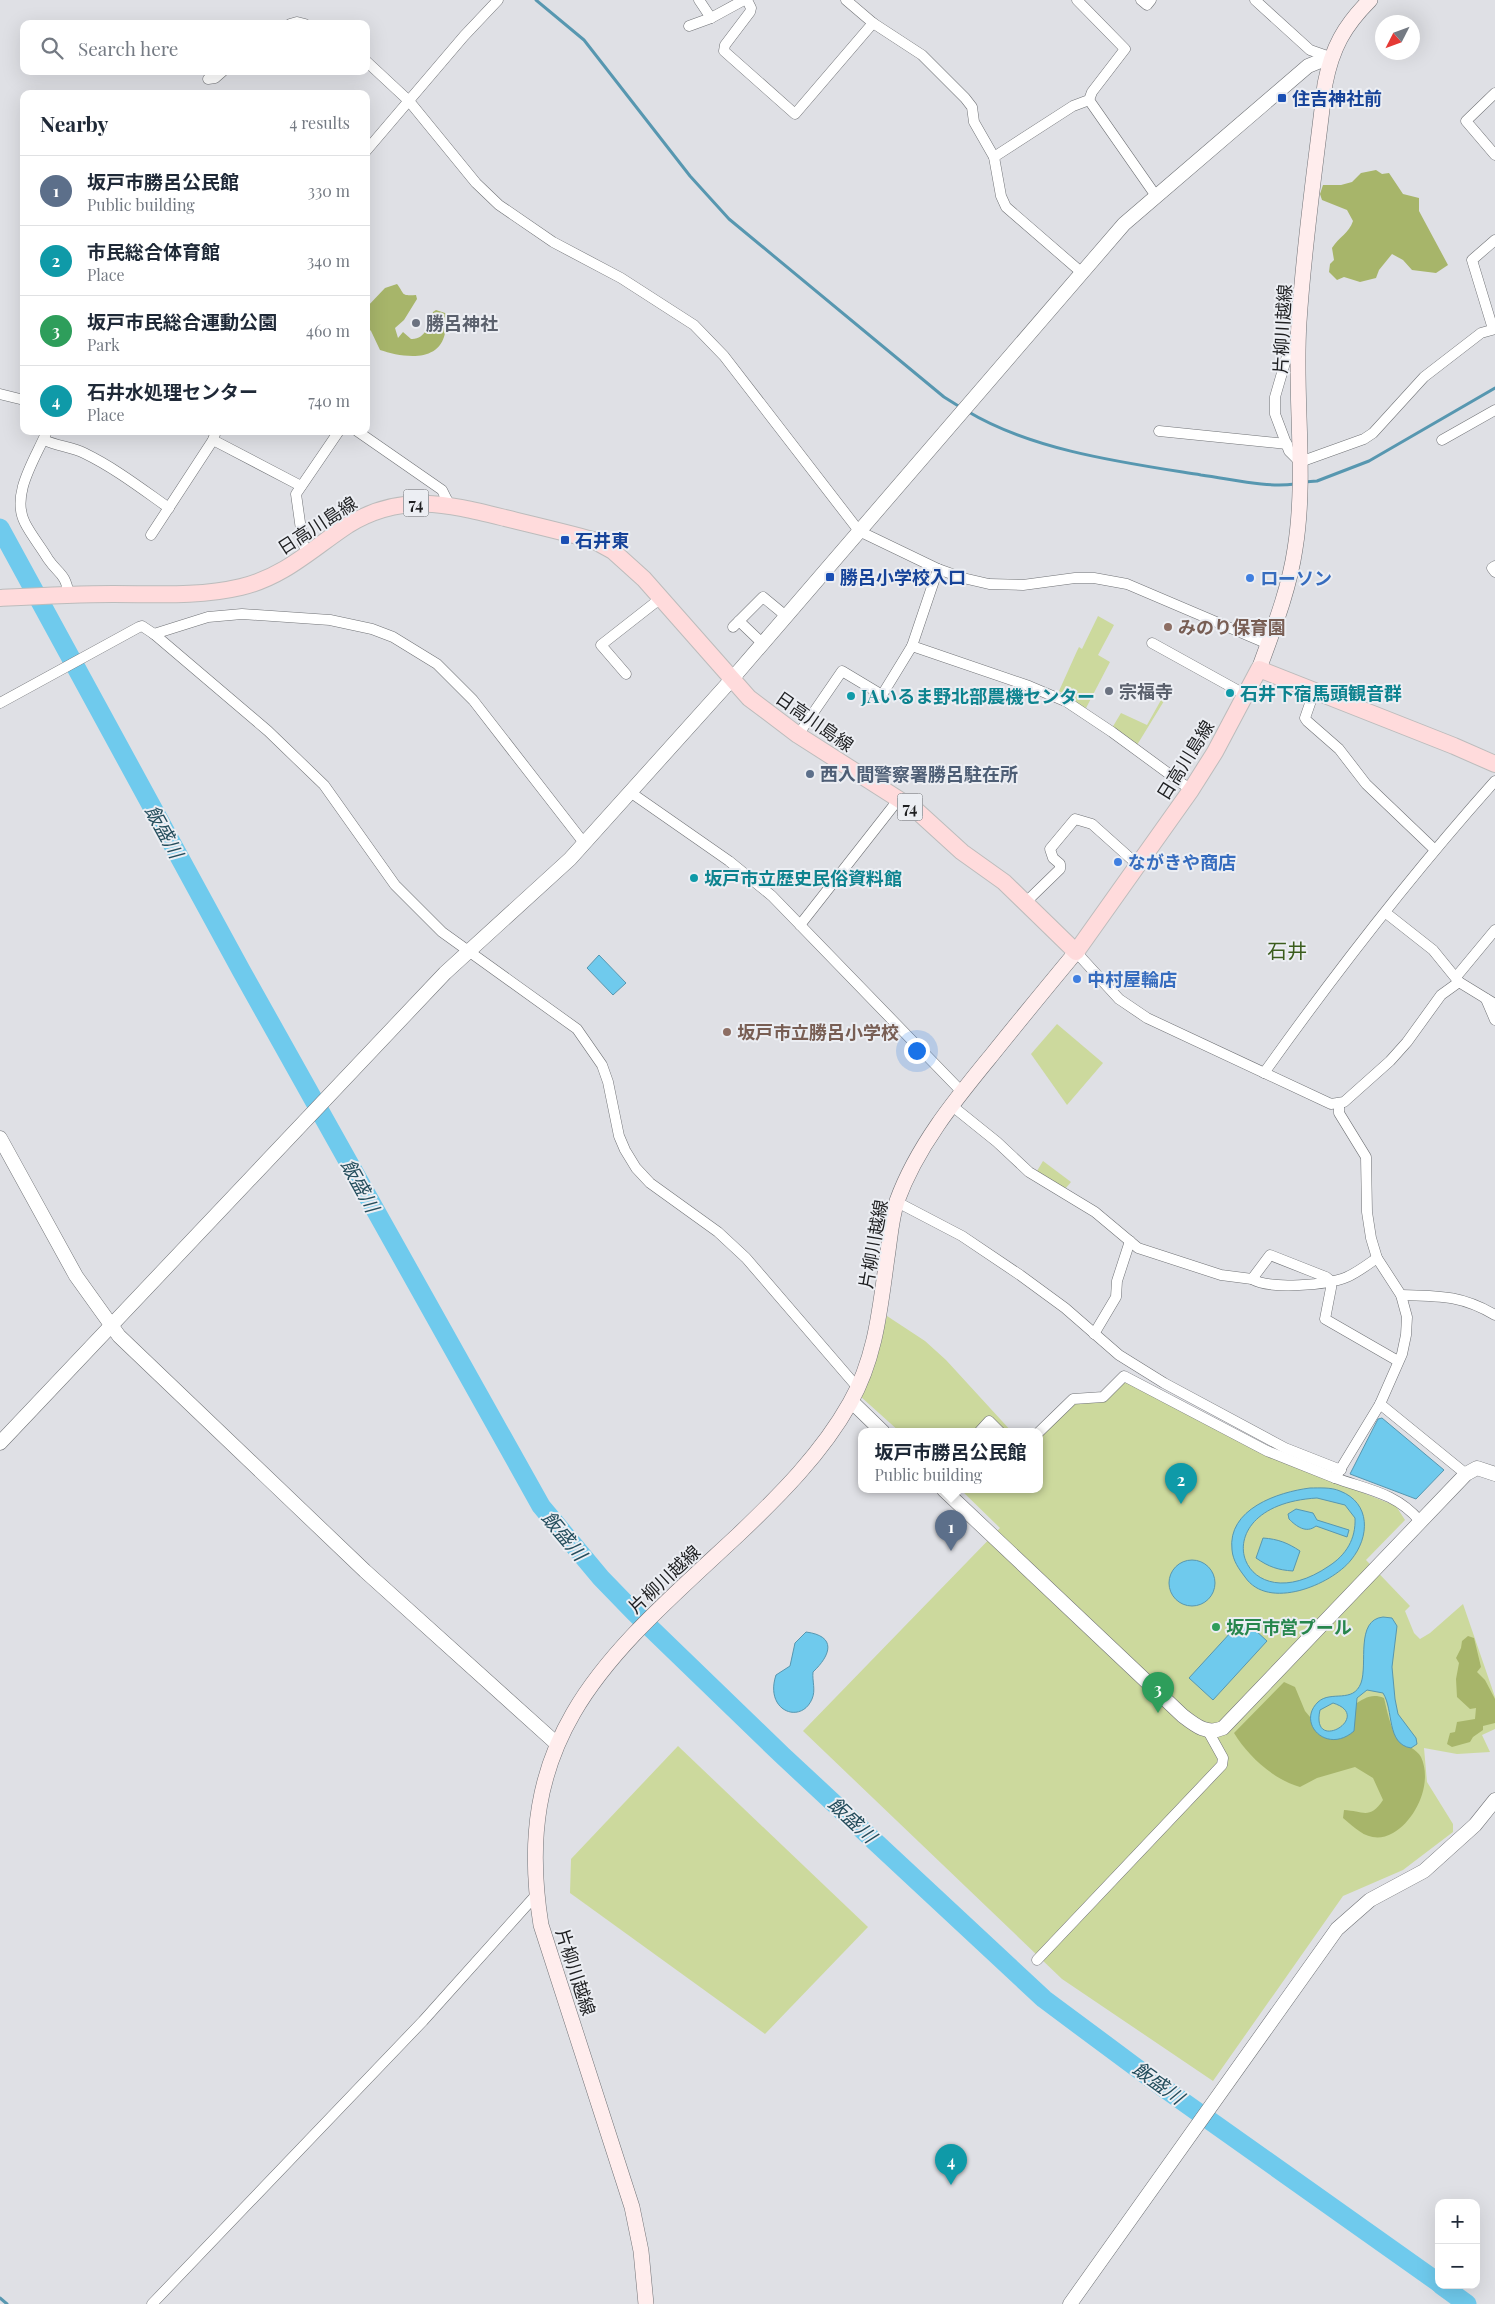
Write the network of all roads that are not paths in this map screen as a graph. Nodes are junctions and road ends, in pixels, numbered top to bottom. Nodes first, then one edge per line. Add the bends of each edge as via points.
1 (498, 0) edge
2 (699, 0) edge
3 (746, 0) edge
4 (1077, 0) edge
5 (1141, 0) edge
6 (1151, 0) edge
7 (1255, 0) edge
8 (1370, 0) edge
9 (849, 1) edge
10 (711, 18) junction
11 (873, 23) junction
12 (689, 26) dead end
13 (1330, 57) junction
14 (370, 65) edge
15 (218, 75) edge
16 (208, 79) dead end
17 (1495, 93) edge
18 (1089, 100) junction
19 (409, 101) junction
20 (370, 146) edge
21 (1495, 155) edge
22 (994, 157) junction
23 (1156, 196) junction
24 (1495, 240) edge
25 (1081, 272) junction
26 (1494, 329) edge
27 (1298, 341) junction
28 (0, 394) edge
29 (20, 399) edge
30 (1495, 410) edge
31 (1158, 432) dead end
32 (46, 435) edge
33 (336, 435) edge
34 (363, 435) edge
35 (214, 436) edge
36 (1442, 440) dead end
37 (1287, 444) junction
38 (1299, 476) junction
39 (301, 486) junction
40 (450, 504) junction
41 (169, 508) junction
42 (859, 531) junction
43 (151, 536) dead end
44 (309, 554) junction
45 (1495, 566) edge
46 (938, 569) junction
47 (1495, 572) edge
48 (64, 595) junction
49 (5, 598) edge
50 (661, 598) junction
51 (786, 616) junction
52 (154, 634) junction
53 (762, 643) junction
54 (1152, 643) dead end
55 (1268, 644) junction
56 (912, 646) junction
57 (1259, 669) junction
58 (626, 674) dead end
59 (732, 679) junction
60 (1314, 692) junction
61 (1246, 695) junction
62 (0, 703) edge
63 (798, 735) junction
64 (1495, 764) edge
65 (1495, 781) edge
66 (1191, 790) junction
67 (630, 792) junction
68 (898, 800) junction
69 (584, 843) junction
70 (1434, 849) junction
71 (1139, 866) junction
72 (1026, 902) junction
73 (1386, 913) junction
74 (800, 925) junction
75 (1495, 930) edge
76 (467, 951) junction
77 (1076, 952) junction
78 (1457, 980) junction
79 (1490, 1001) edge
80 (1495, 1020) edge
81 (1264, 1073) junction
82 (961, 1091) junction
83 (1339, 1104) junction
84 (951, 1105) junction
85 (0, 1138) edge
86 (897, 1202) junction
87 (1130, 1242) junction
88 (1377, 1258) junction
89 (1252, 1279) junction
90 (1330, 1281) junction
91 (1401, 1295) junction
92 (1495, 1315) edge
93 (112, 1326) junction
94 (1094, 1334) junction
95 (1398, 1361) junction
96 (858, 1388) junction
97 (851, 1402) junction
98 (1380, 1404) junction
99 (879, 1428) edge
100 (983, 1428) edge
101 (996, 1428) edge
102 (1043, 1429) edge
103 (0, 1443) edge
104 (1338, 1474) junction
105 (1466, 1474) junction
106 (1495, 1474) edge
107 (947, 1493) edge
108 (1420, 1521) junction
109 (1208, 1731) junction
110 (556, 1744) junction
111 (1495, 1800) edge
112 (536, 1895) junction
113 (1037, 1960) dead end
114 (152, 2304) edge
115 (646, 2304) edge
116 (1070, 2304) edge

1 - 19 street
2 - 10 street
3 - 10 street
3 - 11 street via 750,12 724,51 795,114
4 - 18 street via 1124,49
5 - 6 street via 1147,5
7 - 13 street via 1310,50
8 - 13 main road, 片柳川越線 via 1350,21
9 - 11 street
10 - 12 street
11 - 22 street via 922,55 965,98 972,107 974,122
13 - 23 street via 1308,66
13 - 27 main road, 片柳川越線
14 - 19 street
15 - 16 street
17 - 21 street via 1466,121
18 - 22 street via 1072,106
18 - 23 street
19 - 20 street
19 - 42 street via 476,183 499,205 554,242 629,283 694,325 724,356
22 - 25 street via 1006,207
23 - 25 street via 1124,224
24 - 26 street via 1472,260
25 - 42 street
26 - 38 street via 1481,333 1424,377 1373,433
27 - 37 street via 1289,349 1275,397 1275,414
27 - 38 main road, 片柳川越線
28 - 29 street
30 - 36 street
31 - 37 street
32 - 41 street via 58,446 96,459
32 - 48 street via 22,491 21,509 25,524 66,580
33 - 39 street
34 - 40 street via 442,490
35 - 39 street
35 - 41 street
37 - 38 street
38 - 55 main road, 片柳川越線 via 1295,549
39 - 44 street via 296,502 303,544
40 - 44 main road, 日高川島線 / 74 via 421,502 366,515
40 - 50 main road, 日高川島線 / 74 via 602,544 626,561
41 - 43 street
42 - 46 street
42 - 51 street
44 - 48 main road, 日高川島線 / 74 via 268,578 223,592
45 - 47 street via 1492,568
46 - 55 street via 963,578 1007,585 1075,578 1112,581 1143,590
46 - 56 street
48 - 49 main road, 日高川島線 / 74
50 - 58 street via 601,645
50 - 59 main road, 日高川島線 / 74
51 - 53 street
51 - 53 street via 763,597 736,624
52 - 62 street via 139,627
52 - 69 street via 208,617 242,614 330,620 393,637 436,664 472,700
52 - 76 street via 296,756 324,785 395,884 442,932
53 - 59 street
54 - 61 street
55 - 57 main road, 片柳川越線
56 - 63 street via 882,695 842,671
56 - 66 street via 1036,688 1067,702
57 - 60 main road
57 - 61 main road, 日高川島線
59 - 63 main road, 日高川島線 / 74 via 760,707
59 - 67 street
60 - 64 main road
60 - 70 street via 1306,714 1307,721 1339,749 1366,784
61 - 66 main road, 日高川島線 via 1216,752
63 - 68 main road, 日高川島線 / 74
65 - 70 street
66 - 71 main road, 日高川島線
67 - 69 street
67 - 74 street via 754,880
68 - 72 main road, 日高川島線 / 74 via 917,811 962,852 992,872
68 - 74 street
69 - 76 street
70 - 73 street
71 - 72 street via 1092,824 1075,819 1050,849 1060,869
71 - 77 main road, 日高川島線
72 - 77 main road, 日高川島線 / 74
73 - 78 street via 1433,950
73 - 81 street via 1340,968
74 - 82 street
75 - 78 street
76 - 93 street
76 - 96 street via 577,1029 602,1066 619,1136 636,1168 650,1183 712,1226 746,1258
77 - 81 street via 1119,999 1136,1012
77 - 82 main road, 片柳川越線
78 - 79 street
78 - 83 street via 1441,995 1390,1061
79 - 80 street
81 - 83 street via 1327,1103
82 - 84 main road, 片柳川越線
83 - 88 street via 1339,1113 1366,1157 1367,1212
84 - 86 main road, 片柳川越線 via 920,1154
84 - 87 street via 1028,1172 1095,1212
85 - 93 street via 76,1276
86 - 94 street via 962,1236 1065,1308
86 - 96 main road, 片柳川越線 via 881,1313
87 - 89 street via 1184,1265 1221,1276
87 - 94 street via 1113,1304
88 - 90 street via 1357,1272
88 - 91 street
89 - 90 street via 1263,1283 1304,1285
89 - 90 street via 1270,1255
90 - 95 street via 1325,1319
91 - 92 street via 1448,1296
91 - 95 street via 1407,1317 1406,1335
93 - 103 street
93 - 110 street via 366,1571
94 - 104 street via 1119,1355 1164,1383
95 - 98 street
96 - 97 main road, 片柳川越線
97 - 99 street
97 - 110 main road, 片柳川越線 via 820,1449 764,1510 629,1637 604,1666
98 - 104 street
98 - 105 street
100 - 101 street via 989,1421
102 - 104 street via 1073,1399 1103,1397 1124,1376 1267,1451
104 - 108 street via 1396,1499
105 - 106 street via 1477,1468
105 - 108 street
107 - 109 street via 1183,1716 1197,1728
108 - 109 street via 1224,1728
109 - 113 street via 1223,1758 1222,1765
110 - 112 main road, 片柳川越線 via 541,1800 536,1835
111 - 116 street via 1475,1825 1424,1871 1370,1900 1337,1929
112 - 114 street via 423,2021
112 - 115 main road, 片柳川越線 via 553,1968 632,2207

